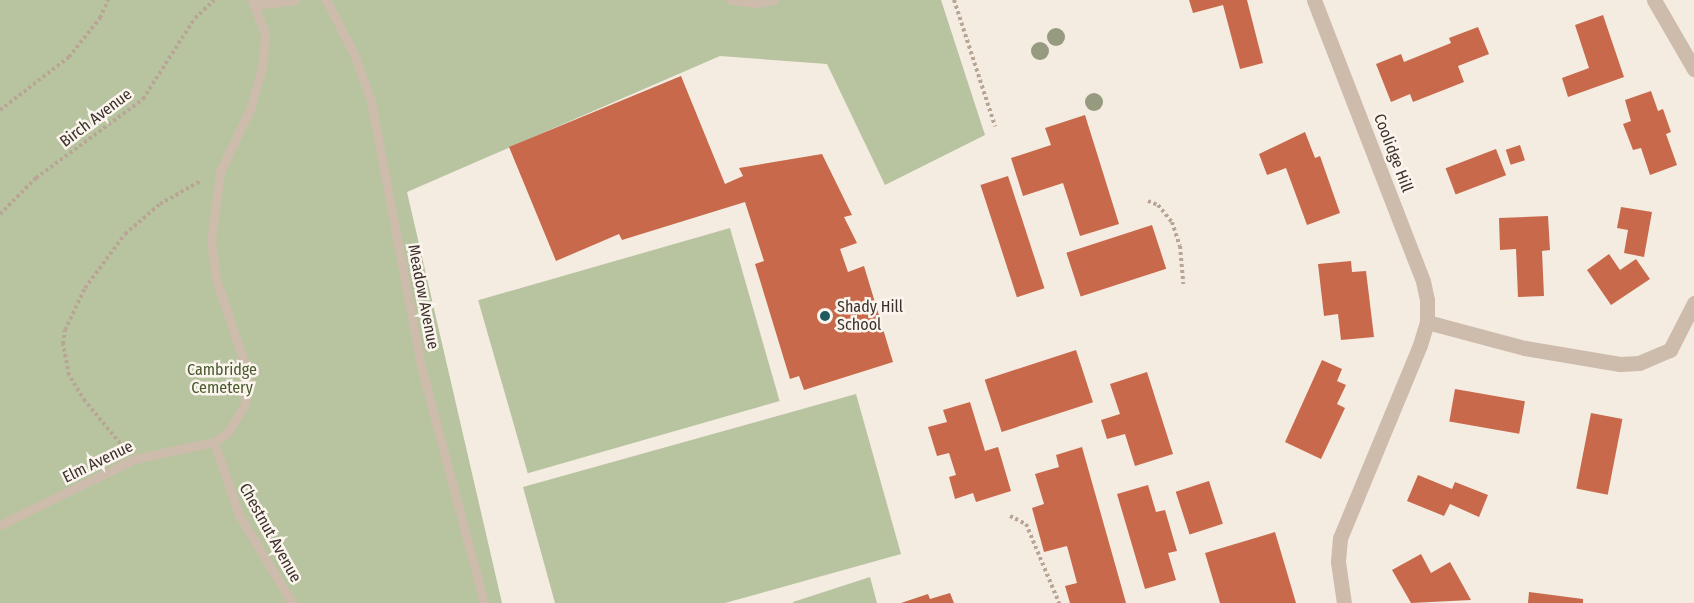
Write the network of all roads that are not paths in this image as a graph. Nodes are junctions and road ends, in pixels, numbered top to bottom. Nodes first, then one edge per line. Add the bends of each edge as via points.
1 (295, 0) edge
2 (326, 0) edge
3 (730, 0) edge
4 (774, 0) edge
5 (1314, 0) edge
6 (1654, 0) edge
7 (254, 2) edge
8 (1694, 69) edge
9 (1694, 303) edge
10 (1427, 322) junction
11 (214, 442) junction
12 (0, 525) edge
13 (292, 603) edge
14 (484, 603) edge
15 (1344, 603) edge

1 - 7 lane
2 - 14 lane, Meadow Avenue via 354,54 371,101 421,366
3 - 4 lane
5 - 10 street, Coolidge Hill via 1423,282
6 - 8 street
7 - 11 lane via 264,33 262,68 213,199 213,261 244,356 248,391 238,418
9 - 10 street via 1670,350 1639,363 1620,364 1525,348
10 - 15 street, Coolidge Hill via 1346,515 1338,562
11 - 12 lane, Elm Avenue via 134,459
11 - 13 lane, Chestnut Avenue via 239,515

